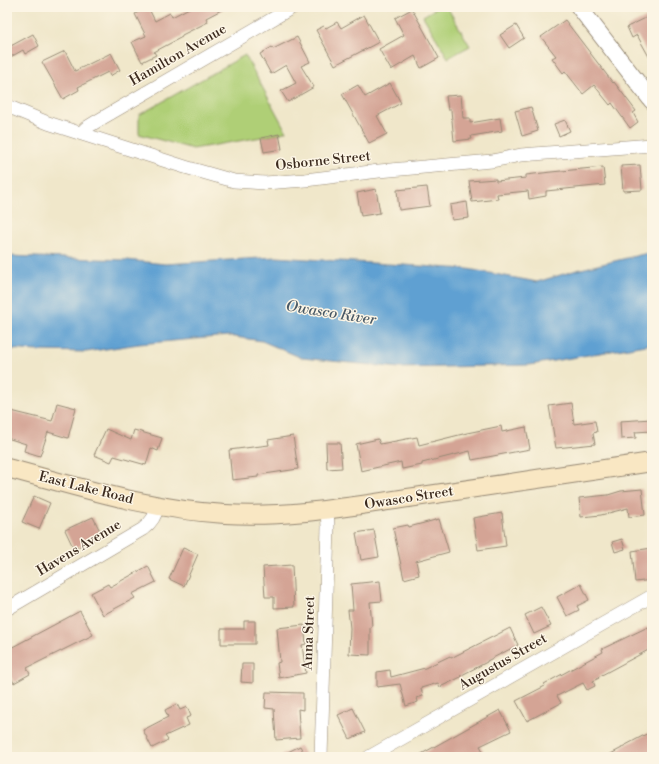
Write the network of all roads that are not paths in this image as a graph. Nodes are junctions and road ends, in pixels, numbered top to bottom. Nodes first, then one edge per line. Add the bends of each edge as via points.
1 (293, 7) edge
2 (579, 7) edge
3 (652, 101) edge
4 (7, 106) edge
5 (81, 133) junction
6 (652, 145) edge
7 (652, 462) edge
8 (7, 468) edge
9 (162, 506) junction
10 (327, 510) junction
11 (652, 596) edge
12 (7, 609) edge
13 (321, 757) edge
14 (369, 757) edge

1 - 5 street, Hamilton Avenue
2 - 3 street
4 - 5 street, Osborne Street
5 - 6 street, Osborne Street via 222,178 265,183 492,161 529,155
7 - 10 main road, Owasco Street
8 - 9 main road, East Lake Road
9 - 10 main road, Owasco Street via 200,512 253,515
9 - 12 street, Havens Avenue via 143,529
10 - 13 street, Anna Street
11 - 14 street, Augustus Street

